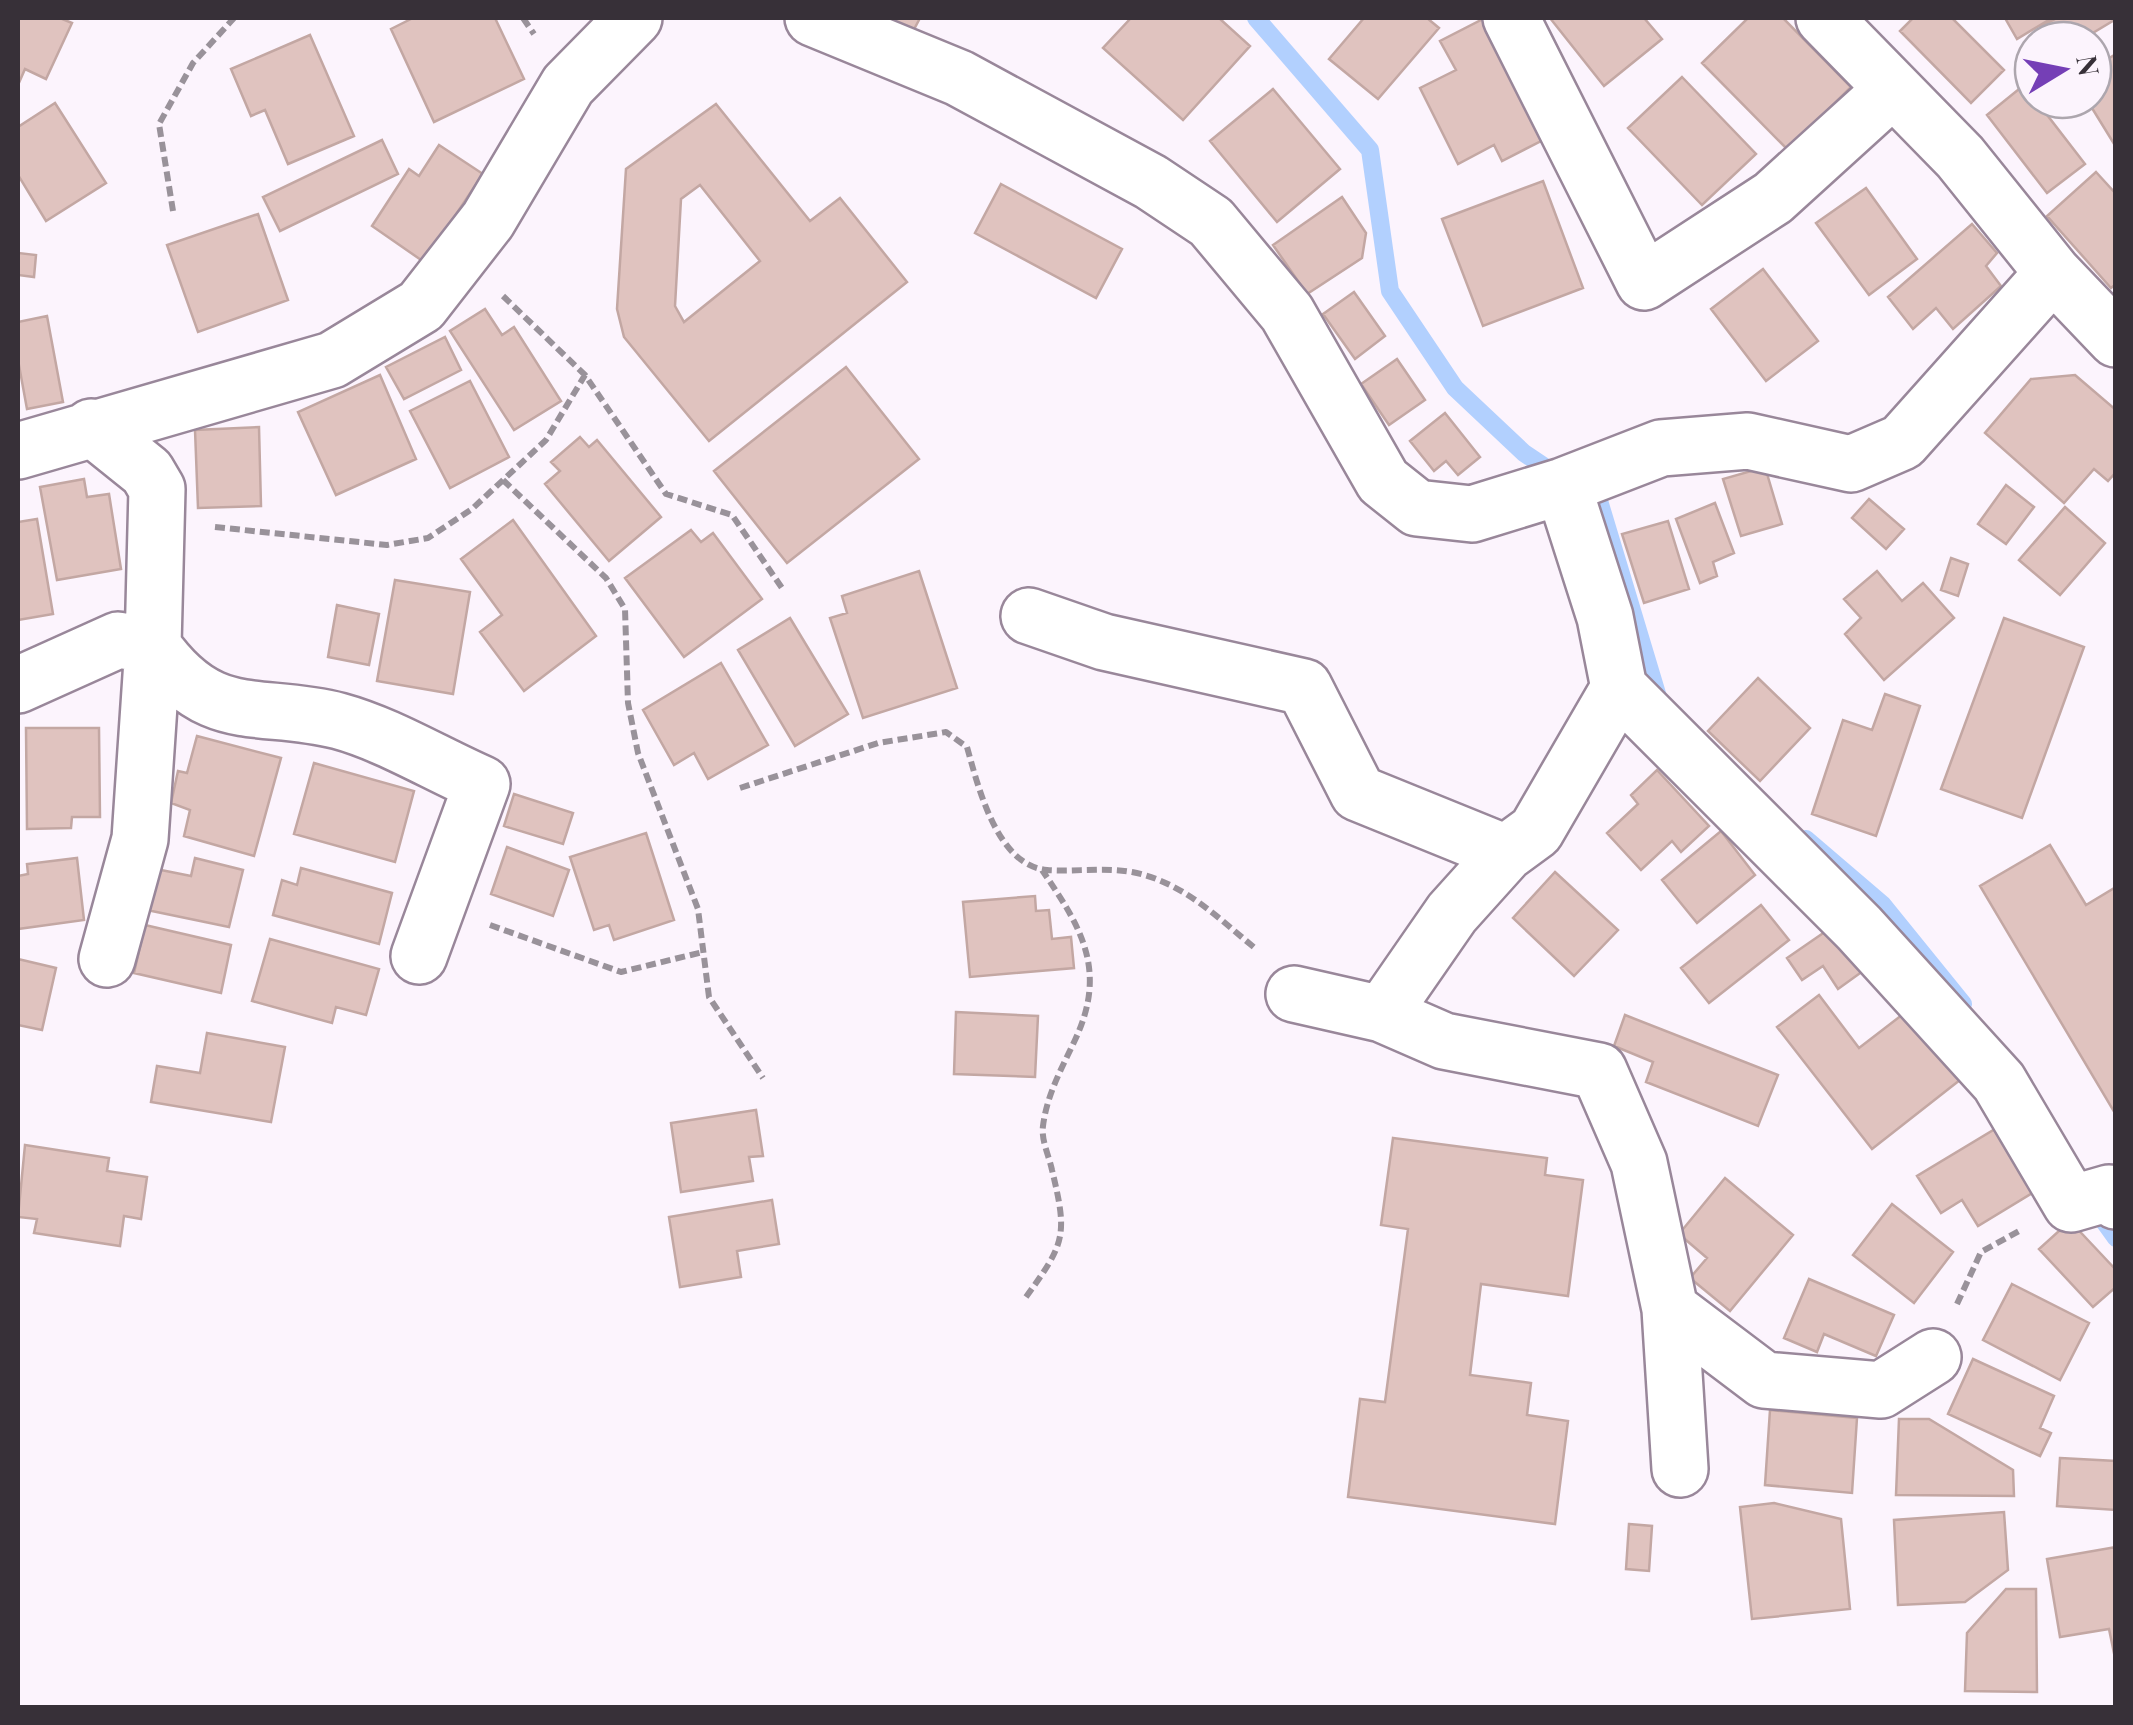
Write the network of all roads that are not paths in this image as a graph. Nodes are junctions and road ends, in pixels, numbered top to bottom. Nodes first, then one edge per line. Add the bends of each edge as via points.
1 (634, 18) edge
2 (813, 18) edge
3 (1511, 18) edge
4 (1824, 18) edge
5 (1893, 89) junction
6 (2053, 274) junction
7 (2116, 339) edge
8 (90, 427) junction
9 (18, 451) edge
10 (1564, 486) junction
11 (1029, 616) dead end
12 (153, 646) junction
13 (18, 686) edge
14 (1619, 688) junction
15 (1506, 854) junction
16 (428, 931) road end
17 (107, 959) dead end
18 (1294, 994) road end
19 (1382, 1014) junction
20 (2098, 1199) edge
21 (1670, 1309) junction
22 (1932, 1357) road end
23 (1680, 1470) dead end

1 - 8 street via 568,85 462,258 421,306 332,360
2 - 10 street via 959,78 1212,222 1287,313 1383,481 1416,508 1472,514
3 - 5 street via 1644,282 1773,198
4 - 5 street
5 - 6 street via 1960,158
6 - 7 street
6 - 10 street via 1902,442 1852,464 1748,441 1661,448
8 - 9 street
8 - 12 street via 157,488
10 - 14 street via 1605,617
11 - 15 street via 1104,642 1304,688 1358,793
12 - 13 street via 118,640
12 - 16 street via 171,672 222,706 340,721 482,784
12 - 17 street via 140,839
14 - 15 street via 1536,831
14 - 20 street via 1859,928
15 - 19 street via 1452,913
18 - 19 street
19 - 21 street via 1444,1041 1599,1071 1639,1163
21 - 22 street via 1764,1380 1881,1390
21 - 23 street

